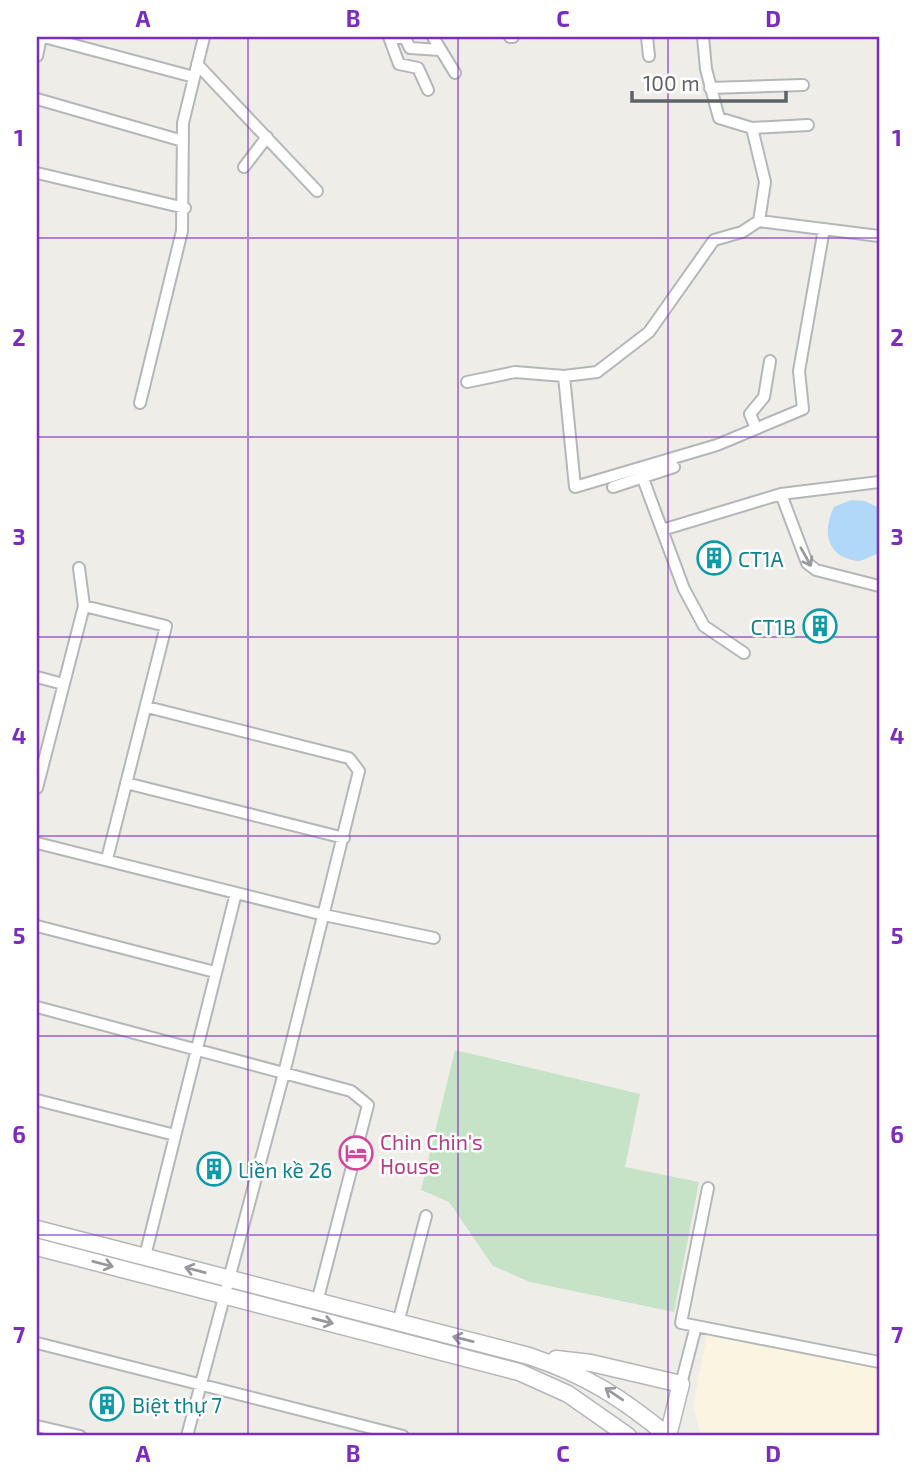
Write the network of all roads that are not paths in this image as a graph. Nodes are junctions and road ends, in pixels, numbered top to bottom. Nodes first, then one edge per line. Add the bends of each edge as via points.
1 (42, 37) edge
2 (204, 37) edge
3 (433, 37) edge
4 (647, 37) edge
5 (703, 37) edge
6 (389, 38) edge
7 (440, 50) junction
8 (37, 56) edge
9 (649, 56) dead end
10 (197, 64) junction
11 (455, 74) dead end
12 (194, 77) junction
13 (803, 85) dead end
14 (710, 88) junction
15 (428, 90) dead end
16 (37, 99) edge
17 (808, 125) dead end
18 (752, 128) junction
19 (267, 137) junction
20 (183, 141) junction
21 (244, 167) dead end
22 (37, 173) edge
23 (317, 191) dead end
24 (185, 208) junction
25 (758, 221) junction
26 (824, 229) junction
27 (879, 236) edge
28 (770, 362) dead end
29 (564, 376) junction
30 (467, 382) dead end
31 (139, 403) dead end
32 (756, 428) junction
33 (674, 467) dead end
34 (642, 476) junction
35 (879, 482) edge
36 (613, 487) dead end
37 (781, 494) junction
38 (662, 530) junction
39 (79, 568) dead end
40 (879, 586) edge
41 (84, 606) junction
42 (744, 653) dead end
43 (37, 677) edge
44 (63, 684) junction
45 (147, 707) junction
46 (40, 759) edge
47 (126, 783) junction
48 (37, 789) edge
49 (344, 838) junction
50 (37, 843) edge
51 (107, 859) junction
52 (236, 893) junction
53 (324, 915) junction
54 (37, 926) edge
55 (433, 938) dead end
56 (215, 972) junction
57 (37, 1007) edge
58 (197, 1049) junction
59 (284, 1073) junction
60 (37, 1100) edge
61 (175, 1135) junction
62 (708, 1188) dead end
63 (426, 1216) dead end
64 (37, 1229) edge
65 (37, 1247) edge
66 (145, 1256) junction
67 (226, 1287) junction
68 (317, 1302) junction
69 (398, 1323) junction
70 (696, 1326) junction
71 (37, 1343) edge
72 (529, 1356) junction
73 (879, 1362) edge
74 (200, 1384) junction
75 (681, 1384) junction
76 (37, 1426) edge
77 (80, 1436) edge
78 (187, 1436) edge
79 (402, 1436) edge
80 (628, 1436) edge
81 (668, 1436) edge

1 - 8 street
1 - 12 street
2 - 10 street
3 - 7 street
4 - 9 street
5 - 14 street
6 - 7 street via 405,38 410,48
6 - 15 street via 399,64 418,68
7 - 11 street
10 - 12 street
10 - 19 street
12 - 20 street
13 - 14 street
14 - 18 street via 719,118
16 - 20 street
17 - 18 street
18 - 25 street via 765,182
19 - 21 street
19 - 23 street
20 - 24 street
22 - 24 street
24 - 31 street
25 - 26 street
25 - 29 street via 742,233 714,240 649,332 597,372
26 - 27 street
26 - 32 street via 799,371 803,409
28 - 32 street via 765,397 750,414
29 - 30 street via 515,372
29 - 32 street via 575,487 717,445
33 - 34 street
34 - 36 street
34 - 38 street
35 - 37 street
37 - 38 street
37 -> 40 street via 807,563 816,570
38 - 42 street via 704,626
39 - 41 street
41 - 44 street
41 - 45 street via 166,626
43 - 44 street
44 - 46 street
45 - 47 street
45 - 49 street via 349,758 359,771
46 - 48 street
47 - 49 street
47 - 51 street
49 - 53 street
50 - 51 street
51 - 52 street
52 - 53 street
52 - 56 street
53 - 55 street
53 - 59 street
54 - 56 street
56 - 58 street
57 - 58 street
58 - 59 street
58 - 61 street
59 - 67 street
59 - 68 street via 351,1091 368,1105
60 - 61 street
61 - 66 street
62 - 70 street via 681,1323
63 - 69 street
64 - 66 main road
65 -> 67 main road
67 -> 66 main road
67 - 68 main road
67 - 74 street
67 -> 80 main road via 519,1372 568,1394
68 - 69 main road
72 -> 69 main road
70 - 73 street
70 - 75 street
71 - 74 street
72 - 75 main road via 591,1363
81 -> 72 main road via 604,1387
74 - 78 street
74 - 79 street
75 - 81 main road
76 - 77 street

